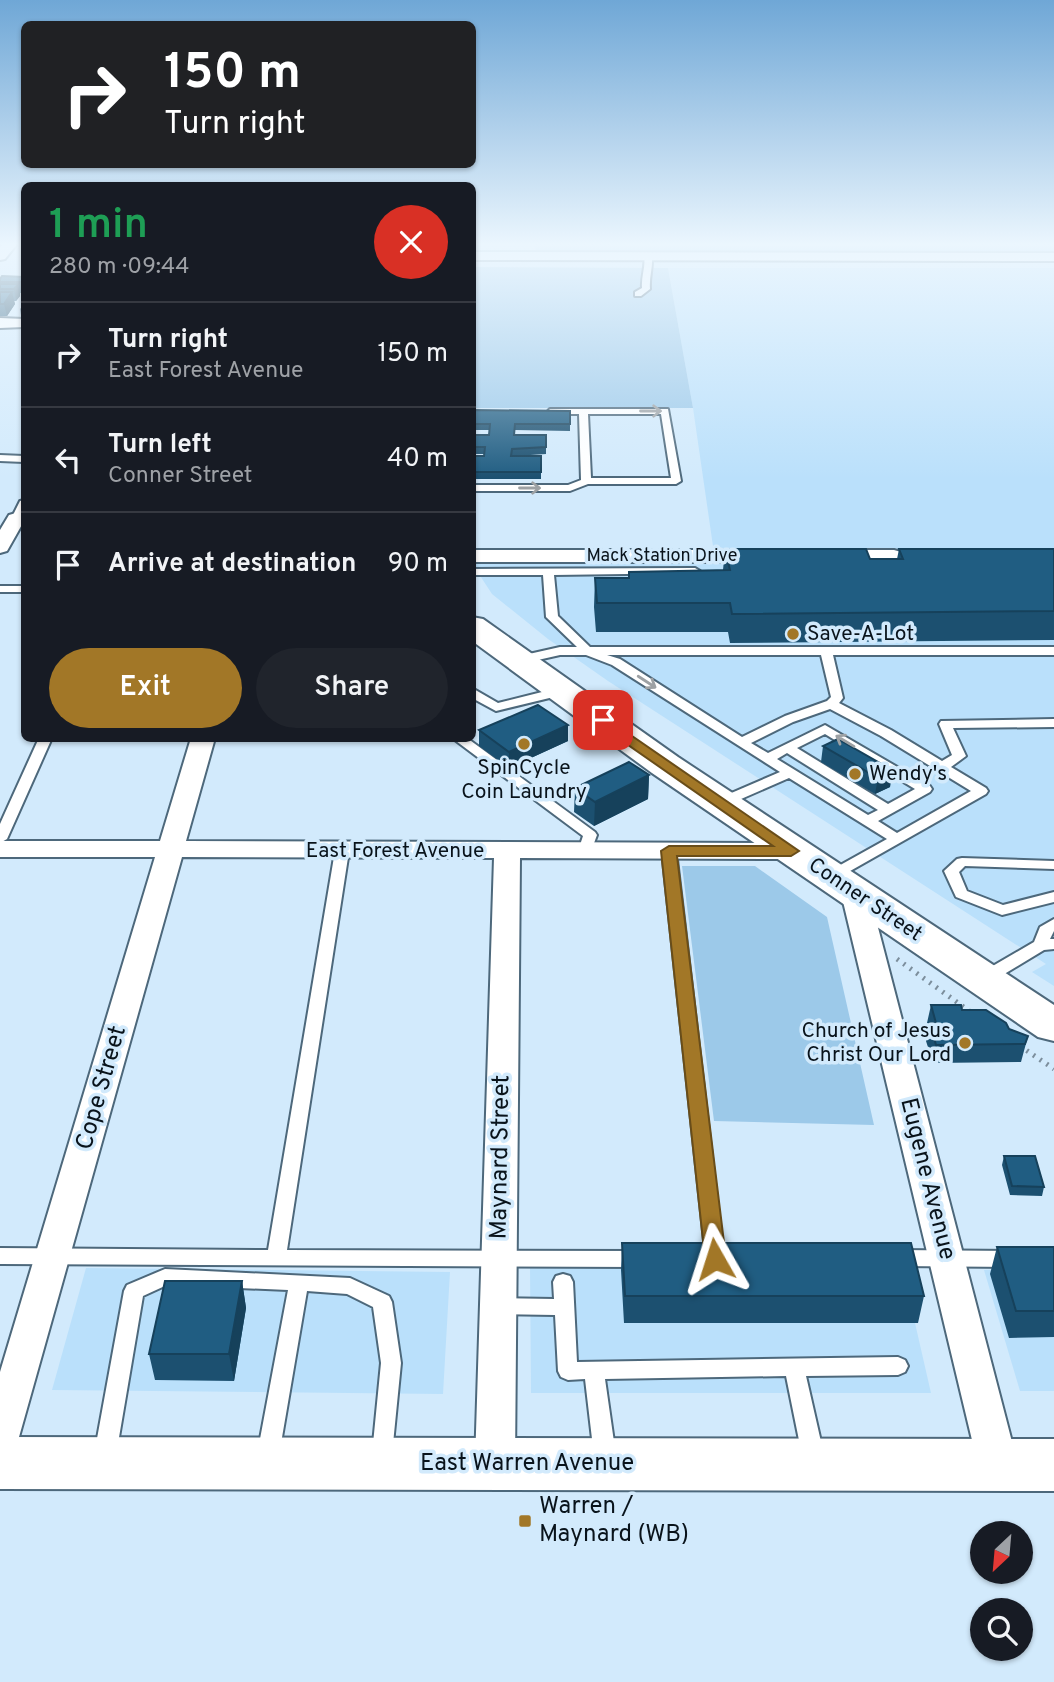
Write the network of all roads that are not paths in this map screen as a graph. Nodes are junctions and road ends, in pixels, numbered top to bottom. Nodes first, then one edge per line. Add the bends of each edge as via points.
1 (0, 323) edge
2 (21, 323) edge
3 (541, 411) edge
4 (583, 411) junction
5 (0, 458) edge
6 (21, 458) edge
7 (586, 481) junction
8 (476, 488) edge
9 (16, 515) edge
10 (0, 547) edge
11 (476, 556) edge
12 (772, 556) edge
13 (813, 556) edge
14 (894, 556) edge
15 (709, 571) edge
16 (476, 572) edge
17 (548, 572) junction
18 (0, 589) edge
19 (21, 589) edge
20 (478, 636) edge
21 (826, 650) junction
22 (587, 651) junction
23 (1054, 651) edge
24 (520, 660) junction
25 (562, 691) junction
26 (476, 694) edge
27 (831, 704) junction
28 (1054, 723) edge
29 (44, 742) edge
30 (202, 742) edge
31 (463, 742) edge
32 (740, 743) junction
33 (787, 748) junction
34 (766, 758) junction
35 (942, 767) junction
36 (790, 773) junction
37 (720, 803) junction
38 (888, 810) junction
39 (868, 821) junction
40 (0, 839) edge
41 (897, 839) junction
42 (0, 849) edge
43 (171, 850) junction
44 (585, 850) junction
45 (342, 851) junction
46 (507, 851) junction
47 (669, 851) junction
48 (791, 851) junction
49 (1054, 865) edge
50 (1054, 897) edge
51 (850, 900) junction
52 (1054, 924) edge
53 (1048, 944) edge
54 (980, 998) junction
55 (1053, 1024) edge
56 (0, 1256) edge
57 (53, 1257) junction
58 (276, 1258) junction
59 (878, 1258) edge
60 (946, 1258) junction
61 (499, 1259) junction
62 (662, 1259) edge
63 (715, 1259) edge
64 (1027, 1259) edge
65 (563, 1282) dead end
66 (299, 1283) junction
67 (499, 1307) junction
68 (564, 1307) junction
69 (898, 1366) dead end
70 (794, 1367) junction
71 (594, 1370) junction
72 (0, 1437) edge
73 (0, 1463) edge
74 (103, 1463) junction
75 (267, 1464) junction
76 (381, 1464) junction
77 (495, 1464) junction
78 (606, 1464) junction
79 (815, 1465) junction
80 (998, 1465) junction
81 (1054, 1465) edge

1 - 2 street
3 - 4 lane
4 - 7 lane
4 -> 7 lane via 666,411 676,481
5 - 6 lane
8 -> 7 lane via 570,488
9 - 10 street
11 - 12 street, Mack Station Drive
13 - 14 street
15 - 17 lane
16 - 17 lane
17 - 22 lane via 552,617
18 - 19 lane
20 - 24 main road, Conner Street
21 - 22 lane
21 - 23 lane
21 - 27 lane via 837,698
22 - 24 lane via 560,651
22 -> 32 lane via 616,662
24 - 25 main road, Conner Street
25 - 26 lane via 496,707
25 - 37 main road, Conner Street
27 - 32 lane
27 - 35 lane
28 - 35 lane via 945,724 959,756
29 - 40 lane
30 - 43 street, Cope Street
31 - 44 lane via 590,835
32 - 34 lane
33 - 34 lane
33 - 38 lane
38 -> 33 lane via 925,789 825,729
34 - 36 lane
35 - 41 lane via 981,791
36 - 37 lane
36 - 39 lane
37 - 48 main road, Conner Street
38 - 39 lane
39 - 41 lane
41 - 51 lane
42 - 43 street, East Forest Avenue
43 - 45 street, East Forest Avenue
43 - 57 street, Cope Street
44 - 46 street, East Forest Avenue
44 - 47 street, East Forest Avenue
45 - 46 street, East Forest Avenue
45 - 58 lane
46 - 61 street, Maynard Street
47 - 48 street, East Forest Avenue
47 - 63 lane
48 - 51 main road, Conner Street
49 - 50 lane via 962,862 951,871 961,894 1002,910
51 - 54 main road, Conner Street
51 - 60 street, Eugene Avenue
52 - 53 lane via 1045,930
53 - 54 lane
54 - 55 main road, Conner Street
56 - 57 lane
57 - 58 lane
57 - 72 street, Cope Street
58 - 61 lane
59 - 60 lane
60 - 64 lane
60 - 80 street, Eugene Avenue
61 - 62 lane
61 - 67 street, Maynard Street
65 - 68 lane
66 - 74 lane via 165,1277 134,1290
66 - 75 lane
66 - 76 lane via 350,1286 382,1302 391,1363
67 - 68 lane
67 - 77 street, Maynard Street
68 - 71 lane via 568,1371
69 - 70 lane
70 - 71 lane
70 - 79 lane
71 - 78 lane
73 - 74 main road, East Warren Avenue
74 - 75 main road, East Warren Avenue
75 - 76 main road, East Warren Avenue
76 - 77 main road, East Warren Avenue
77 - 78 main road, East Warren Avenue
78 - 79 main road, East Warren Avenue
79 - 80 main road, East Warren Avenue
80 - 81 main road, East Warren Avenue

